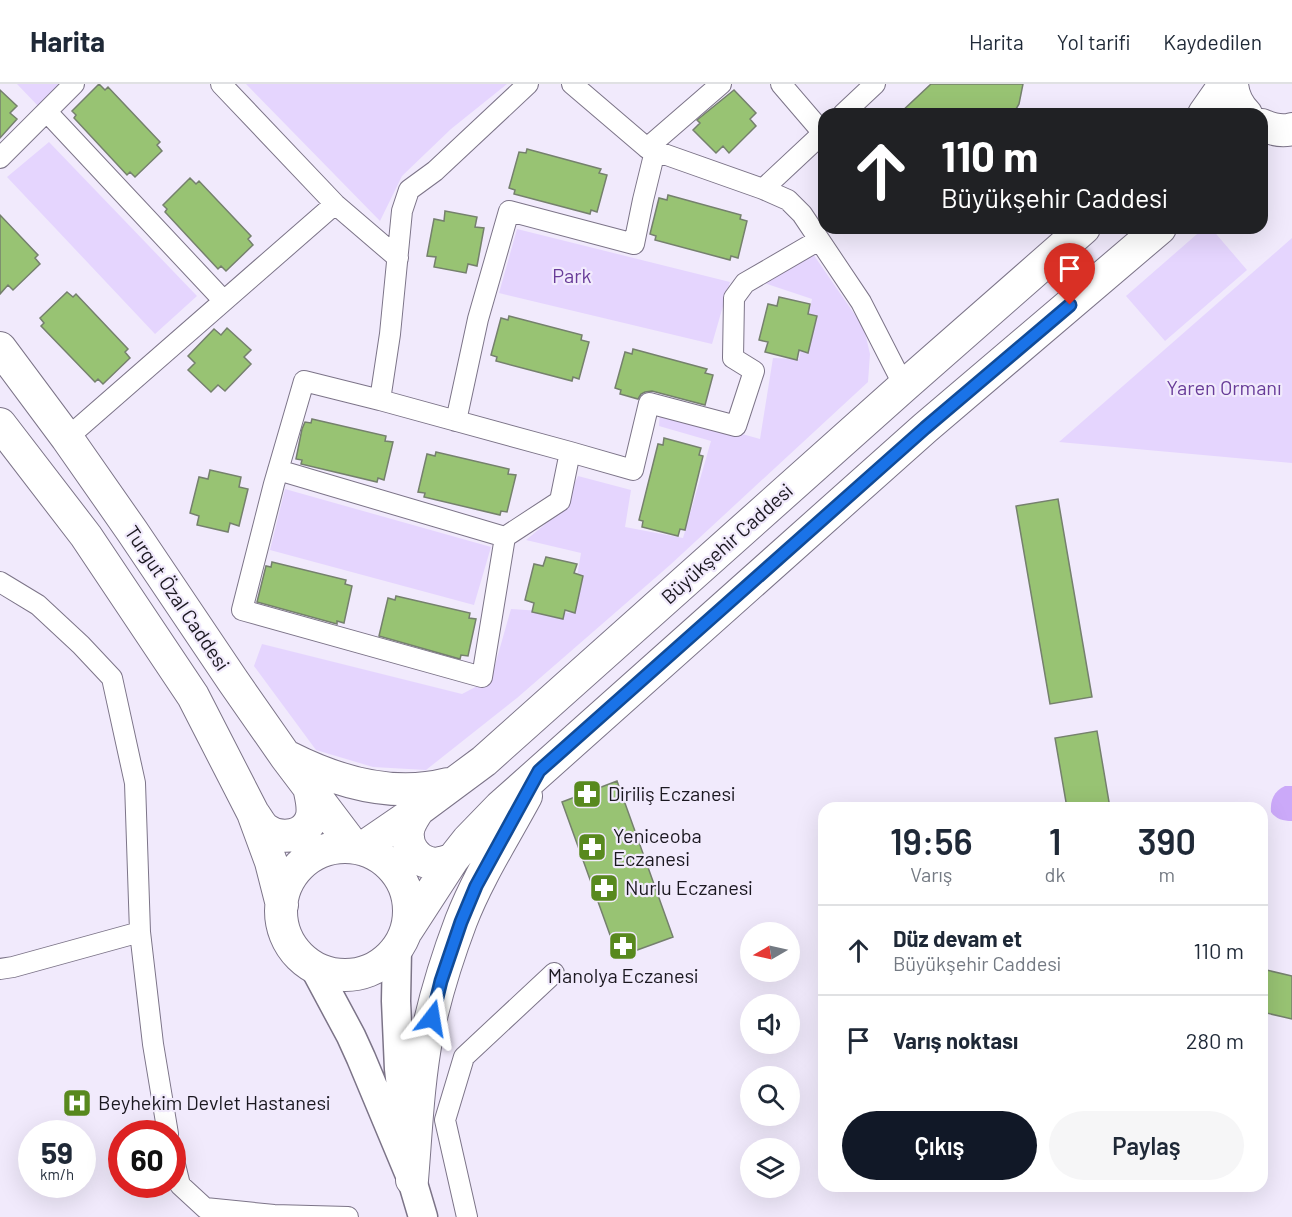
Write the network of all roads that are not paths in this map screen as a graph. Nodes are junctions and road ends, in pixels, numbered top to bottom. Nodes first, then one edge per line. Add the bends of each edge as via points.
1 (74, 84) edge
2 (221, 84) edge
3 (528, 84) edge
4 (572, 84) edge
5 (721, 84) edge
6 (781, 84) edge
7 (875, 84) edge
8 (1225, 84) edge
9 (1232, 84) edge
10 (849, 108) edge
11 (1208, 108) edge
12 (1240, 108) edge
13 (46, 112) junction
14 (818, 126) edge
15 (1280, 128) edge
16 (818, 137) edge
17 (1268, 141) edge
18 (651, 150) junction
19 (0, 158) edge
20 (763, 189) junction
21 (335, 204) junction
22 (1077, 234) edge
23 (1153, 234) edge
24 (819, 240) junction
25 (398, 258) junction
26 (223, 300) junction
27 (0, 348) edge
28 (904, 386) junction
29 (380, 400) junction
30 (456, 421) junction
31 (0, 424) edge
32 (67, 438) junction
33 (570, 452) junction
34 (278, 470) junction
35 (505, 537) junction
36 (0, 582) edge
37 (286, 757) junction
38 (539, 771) junction
39 (455, 783) junction
40 (309, 787) junction
41 (418, 810) junction
42 (253, 813) junction
43 (358, 848) junction
44 (453, 860) junction
45 (282, 905) junction
46 (140, 932) junction
47 (402, 939) junction
48 (314, 967) junction
49 (0, 969) edge
50 (554, 973) dead end
51 (166, 1120) edge
52 (412, 1180) junction
53 (186, 1191) edge
54 (348, 1217) edge
55 (423, 1217) edge
56 (467, 1217) edge

1 - 13 street
2 - 21 street
3 - 25 street via 410,190 402,211
4 - 18 street
5 - 18 street
6 - 14 street
7 - 10 street
8 - 11 main road
9 - 12 main road
13 - 19 street
13 - 26 street
15 - 17 main road
16 - 20 street
18 - 20 street
18 - 30 street via 634,244 509,211 478,319
20 - 24 street via 788,200 802,213
21 - 25 street
21 - 26 street
22 - 28 main road, Büyükşehir Caddesi
23 - 38 main road via 925,428
24 - 28 street via 861,302
24 - 33 street via 745,283 734,298 733,358 754,371 736,426 649,403 633,470
25 - 29 street
26 - 32 street
27 - 32 main road, Turgut Özal Caddesi
28 - 39 main road, Büyükşehir Caddesi
29 - 30 street
29 - 34 street via 304,381
30 - 33 street
31 - 42 main road, Turgut Özal Caddesi via 86,536 193,696
32 - 37 main road, Turgut Özal Caddesi
33 - 35 street via 560,501
34 - 35 street
34 - 35 street via 242,610 482,678
36 - 46 street via 38,606 112,678 135,783
37 - 39 main road via 325,774 383,788 416,790
37 - 40 main road, Turgut Özal Caddesi
38 - 44 main road via 468,840
38 - 52 main road via 476,886 441,981 427,1036
39 - 41 main road, Büyükşehir Caddesi
40 - 42 main road via 311,818 298,834 274,834
40 - 43 main road, Turgut Özal Caddesi
41 - 43 main road, Büyükşehir Caddesi
41 - 44 main road via 407,834 414,853 430,863
42 - 45 main road, Turgut Özal Caddesi
43 - 45 main road via 324,850 306,861 287,885
43 - 47 main road via 385,860 405,886 409,908
44 - 47 main road
45 - 48 main road via 286,936 298,954
46 - 49 street
46 - 51 street
47 - 48 main road via 390,957 373,969 353,975 333,974
47 - 52 street via 396,1001 399,1069
48 - 52 street via 361,1058
50 - 56 street via 464,1057 445,1120
52 - 55 street
53 - 54 street via 205,1208

